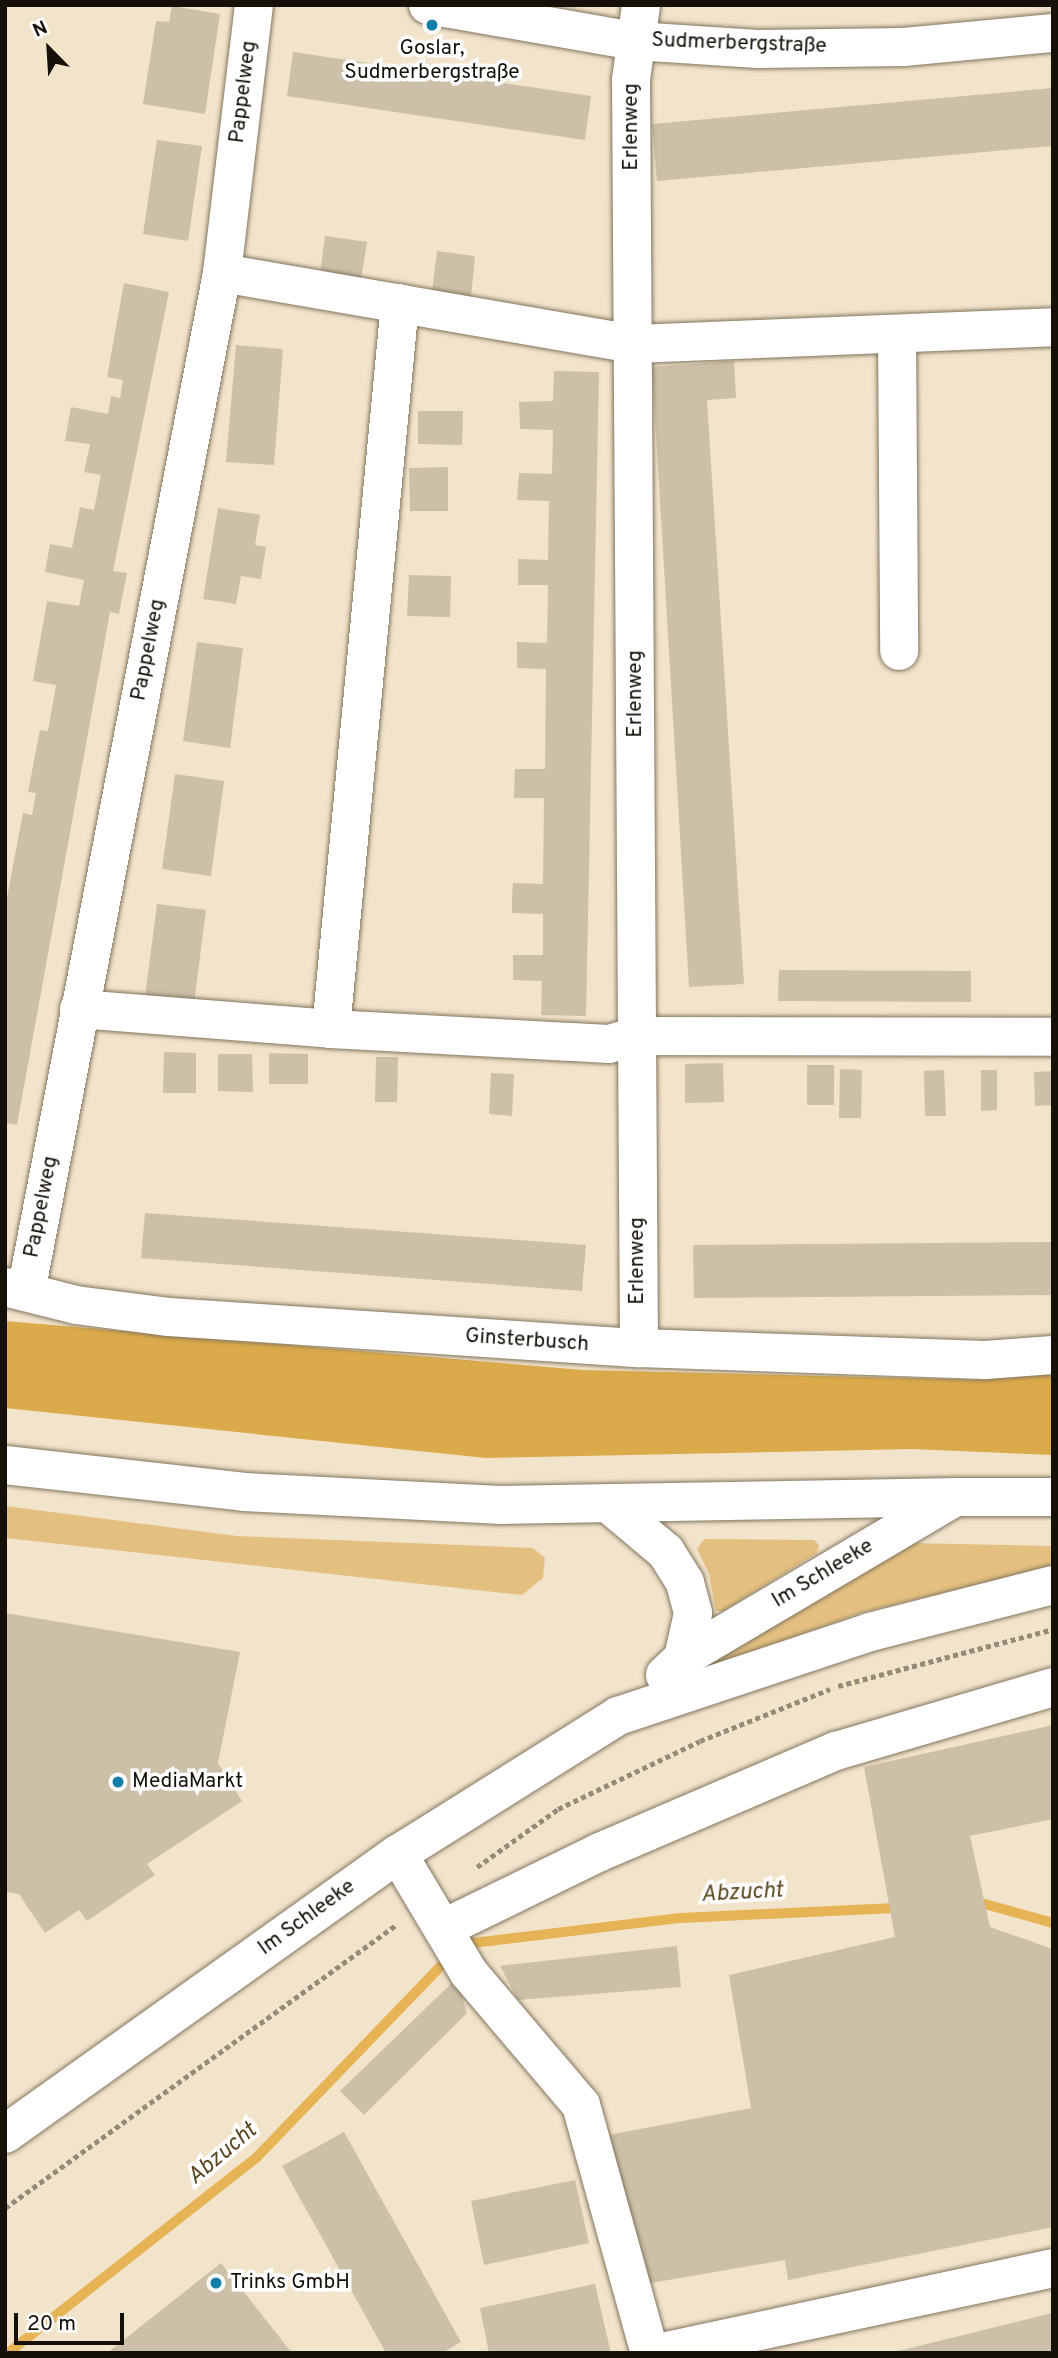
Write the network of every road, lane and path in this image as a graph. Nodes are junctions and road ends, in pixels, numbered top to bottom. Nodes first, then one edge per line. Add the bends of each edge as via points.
1 (254, 5) edge
2 (428, 5) edge
3 (638, 23) edge
4 (1053, 33) edge
5 (222, 273) junction
6 (400, 303) junction
7 (1053, 327) edge
8 (897, 334) junction
9 (635, 344) junction
10 (898, 651) dead end
11 (79, 1009) junction
12 (331, 1030) junction
13 (637, 1036) junction
14 (1053, 1037) edge
15 (16, 1290) edge
16 (639, 1348) junction
17 (1053, 1355) edge
18 (5, 1465) edge
19 (955, 1497) junction
20 (1053, 1497) edge
21 (610, 1505) junction
22 (1053, 1585) edge
23 (683, 1658) junction
24 (1053, 1686) edge
25 (618, 1716) junction
26 (398, 1854) junction
27 (444, 1928) junction
28 (5, 2134) edge
29 (1053, 2268) edge
30 (650, 2353) edge
31 (657, 2353) edge

1 - 5 main road, Pappelweg
2 - 3 main road, Sudmerbergstraße
3 - 4 main road, Sudmerbergstraße via 758,49 904,47
3 - 9 main road, Erlenweg via 631,80
5 - 6 main road
5 - 11 main road, Pappelweg
6 - 9 main road
6 - 12 main road
7 - 8 main road
8 - 9 main road
8 - 10 main road
9 - 13 main road, Erlenweg
11 - 12 main road
11 - 15 main road, Pappelweg
12 - 13 main road via 609,1044
13 - 14 main road
13 - 16 main road, Erlenweg
15 - 16 main road, Ginsterbusch via 76,1305 169,1317
16 - 17 main road, Ginsterbusch via 985,1360
18 - 21 main road via 297,1495
19 - 20 main road
19 - 21 main road
19 - 23 main road, Im Schleeke
21 - 23 main road via 666,1552 685,1584 693,1613
22 - 25 main road, Im Schleeke via 870,1632
23 - 25 main road, Im Schleeke
24 - 27 main road via 836,1751 600,1852
25 - 26 main road, Im Schleeke
26 - 27 main road
26 - 28 main road, Im Schleeke
27 - 30 main road via 469,1973 581,2105
29 - 31 main road

